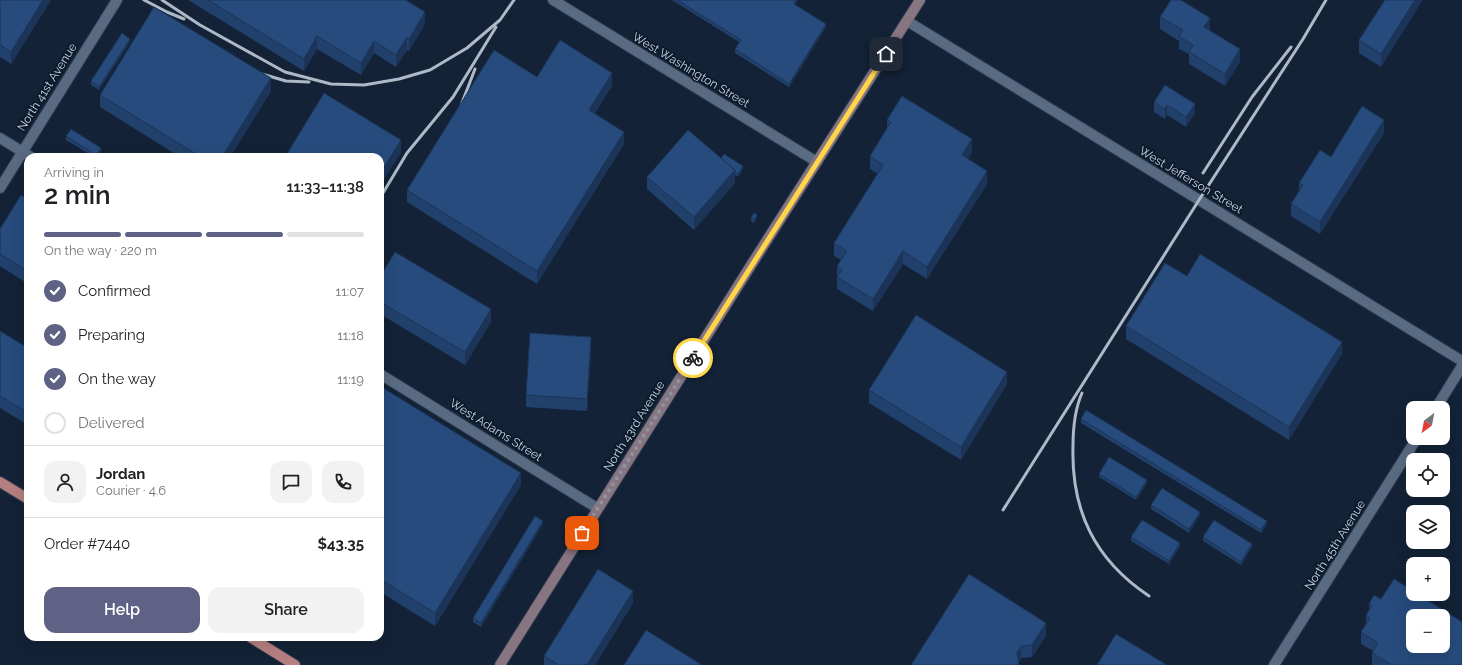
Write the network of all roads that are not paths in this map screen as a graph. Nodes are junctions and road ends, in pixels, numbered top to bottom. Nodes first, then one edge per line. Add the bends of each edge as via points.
1 (117, 0) edge
2 (553, 0) edge
3 (920, 0) edge
4 (907, 21) junction
5 (0, 138) edge
6 (25, 153) edge
7 (28, 153) edge
8 (24, 158) edge
9 (817, 162) junction
10 (0, 188) edge
11 (1462, 361) edge
12 (1462, 366) edge
13 (384, 376) edge
14 (1440, 401) edge
15 (1413, 445) edge
16 (0, 482) edge
17 (24, 497) edge
18 (598, 508) junction
19 (256, 641) edge
20 (295, 665) edge
21 (500, 665) edge
22 (1274, 665) edge

1 - 7 street, North 41st Avenue
2 - 9 street, West Washington Street
3 - 4 main road, North 43rd Avenue
4 - 9 main road, North 43rd Avenue
4 - 11 street, West Jefferson Street
5 - 6 street
8 - 10 street, North 41st Avenue
9 - 18 main road, North 43rd Avenue
12 - 14 street
13 - 18 street, West Adams Street
15 - 22 street, North 45th Avenue
16 - 17 main road
18 - 21 main road, North 43rd Avenue
19 - 20 main road

